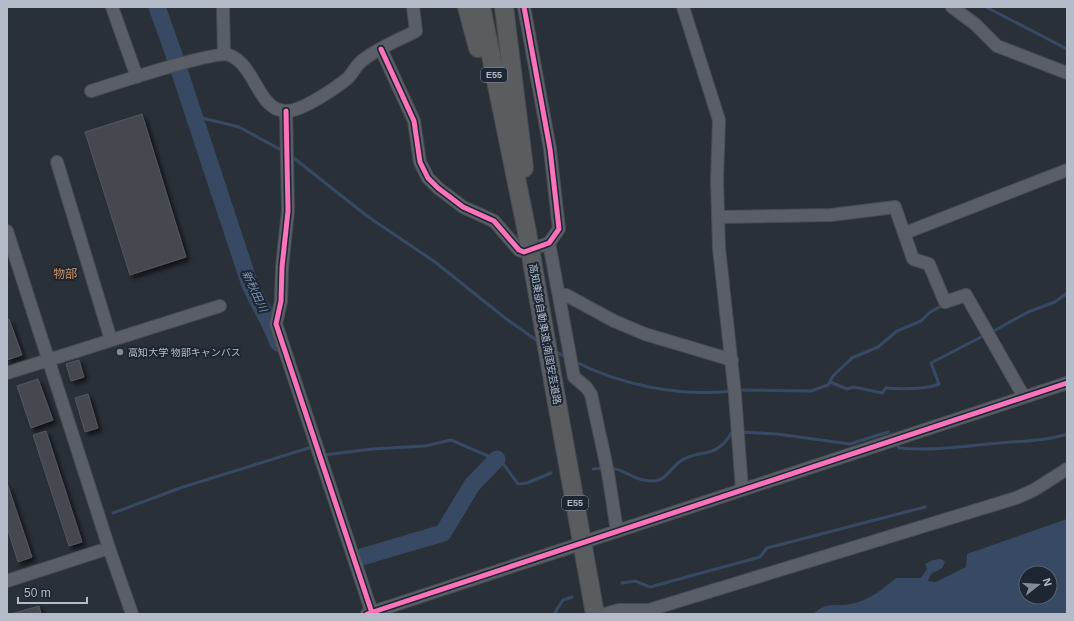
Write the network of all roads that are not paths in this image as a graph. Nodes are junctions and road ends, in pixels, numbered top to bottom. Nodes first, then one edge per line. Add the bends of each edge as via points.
1 (112, 7) edge
2 (223, 7) edge
3 (413, 7) edge
4 (467, 7) edge
5 (481, 7) edge
6 (504, 7) edge
7 (524, 7) edge
8 (683, 7) edge
9 (952, 7) edge
10 (381, 49) junction
11 (224, 54) junction
12 (1067, 73) edge
13 (137, 77) junction
14 (91, 91) dead end
15 (286, 111) junction
16 (508, 143) junction
17 (57, 162) dead end
18 (1067, 170) edge
19 (718, 217) junction
20 (526, 227) junction
21 (7, 231) edge
22 (905, 233) junction
23 (549, 243) junction
24 (559, 296) junction
25 (220, 306) dead end
26 (111, 340) junction
27 (48, 360) junction
28 (732, 360) junction
29 (7, 373) edge
30 (1067, 383) edge
31 (1024, 397) junction
32 (1067, 469) edge
33 (742, 490) junction
34 (617, 531) junction
35 (590, 540) dead end
36 (574, 546) dead end
37 (109, 548) junction
38 (7, 580) edge
39 (370, 613) edge
40 (132, 614) edge
41 (595, 614) edge
42 (604, 614) edge

1 - 13 street
2 - 11 street
3 - 10 street via 416,31
4 - 16 highway
5 - 16 highway, 高知東部自動車道;南国安芸道路 / E55
6 - 20 highway via 524,169
7 - 23 street via 550,148 559,228
8 - 19 street via 718,116
9 - 12 street via 975,24 997,46
10 - 15 street via 362,60 349,77 305,107
10 - 23 street via 414,121 420,162 428,178 463,207 494,221 519,250 524,252
11 - 13 street
11 - 15 street via 247,69 267,102 277,109
13 - 14 street
15 - 39 street via 288,210 281,301 276,324
16 - 20 highway, 高知東部自動車道;南国安芸道路 / E55
17 - 26 street
18 - 22 street
19 - 22 street via 831,215 895,207
19 - 28 street via 719,248
20 - 41 highway, 高知東部自動車道;南国安芸道路 / E55, bridge
21 - 27 street
22 - 31 street via 913,258 929,264 945,302 966,295
23 - 24 street
24 - 28 street via 566,295 614,321 645,334
24 - 34 street via 574,377 590,394 608,473
25 - 26 street
26 - 27 street
27 - 29 street
27 - 37 street
28 - 33 street
30 - 31 street
31 - 33 street
32 - 42 street via 1016,498 650,610 619,610
33 - 34 street
34 - 35 street
36 - 39 street
37 - 38 street
37 - 40 street

